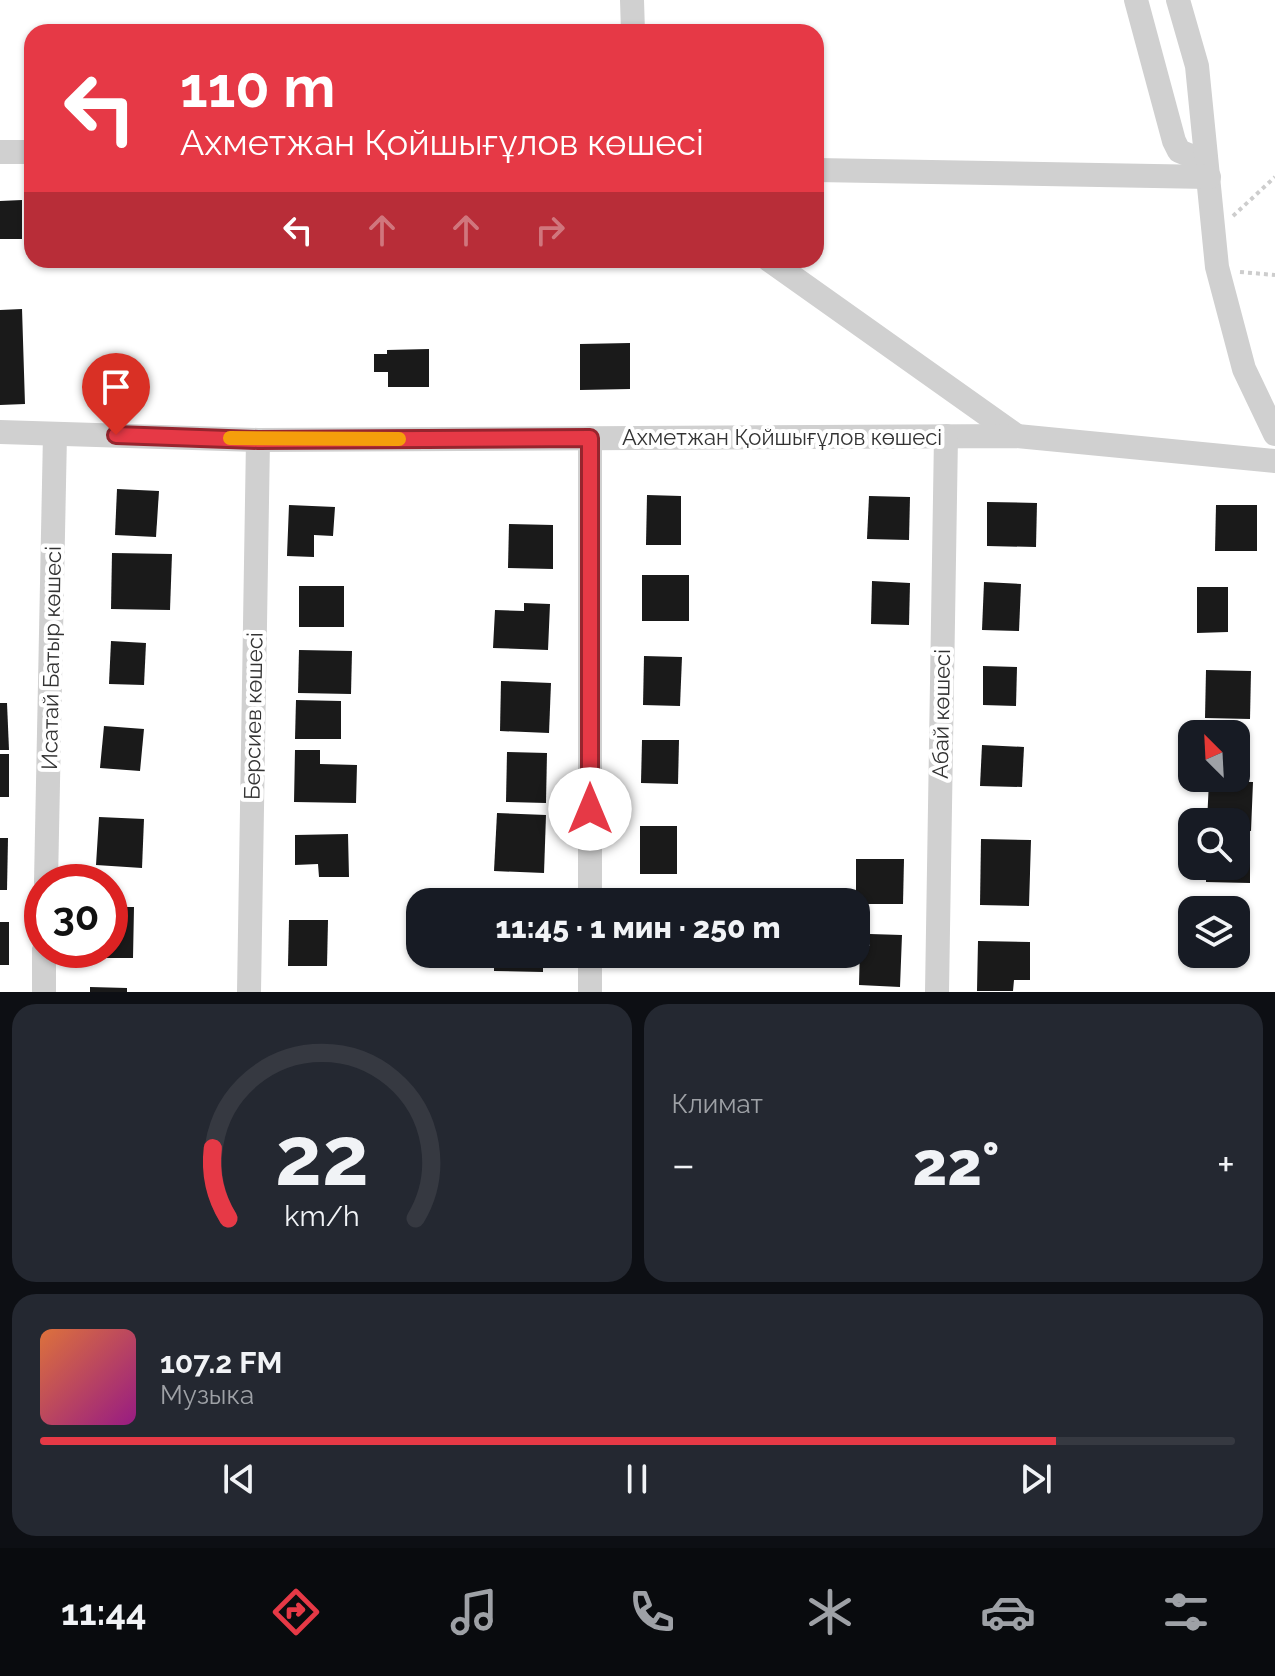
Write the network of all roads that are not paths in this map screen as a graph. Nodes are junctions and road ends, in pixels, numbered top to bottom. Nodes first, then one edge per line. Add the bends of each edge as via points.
1 (632, 0) edge
2 (1136, 0) edge
3 (1178, 0) edge
4 (633, 24) edge
5 (0, 152) edge
6 (24, 152) edge
7 (824, 170) edge
8 (1208, 170) junction
9 (780, 268) edge
10 (0, 432) edge
11 (55, 434) junction
12 (1275, 434) edge
13 (946, 436) junction
14 (1017, 436) junction
15 (590, 438) junction
16 (258, 440) junction
17 (1275, 461) edge
18 (46, 864) edge
19 (590, 888) edge
20 (44, 968) edge
21 (590, 968) edge
22 (44, 992) edge
23 (249, 992) edge
24 (590, 992) edge
25 (937, 992) edge

1 - 4 street
2 - 8 street via 1174,141 1179,151
3 - 8 street via 1197,66
5 - 6 street
7 - 8 street
8 - 12 street via 1217,267 1244,369
9 - 14 street
10 - 11 street, Ахметжан Қойшығұлов көшесі
11 - 16 street, Ахметжан Қойшығұлов көшесі
11 - 18 street, Исатай Батыр көшесі
13 - 14 street, Ахметжан Қойшығұлов көшесі
13 - 15 street, Ахметжан Қойшығұлов көшесі
13 - 25 street, Абай көшесі
14 - 17 street, Ахметжан Қойшығұлов көшесі
15 - 16 street, Ахметжан Қойшығұлов көшесі
15 - 19 street
16 - 23 street, Берсиев көшесі
20 - 22 street
21 - 24 street

